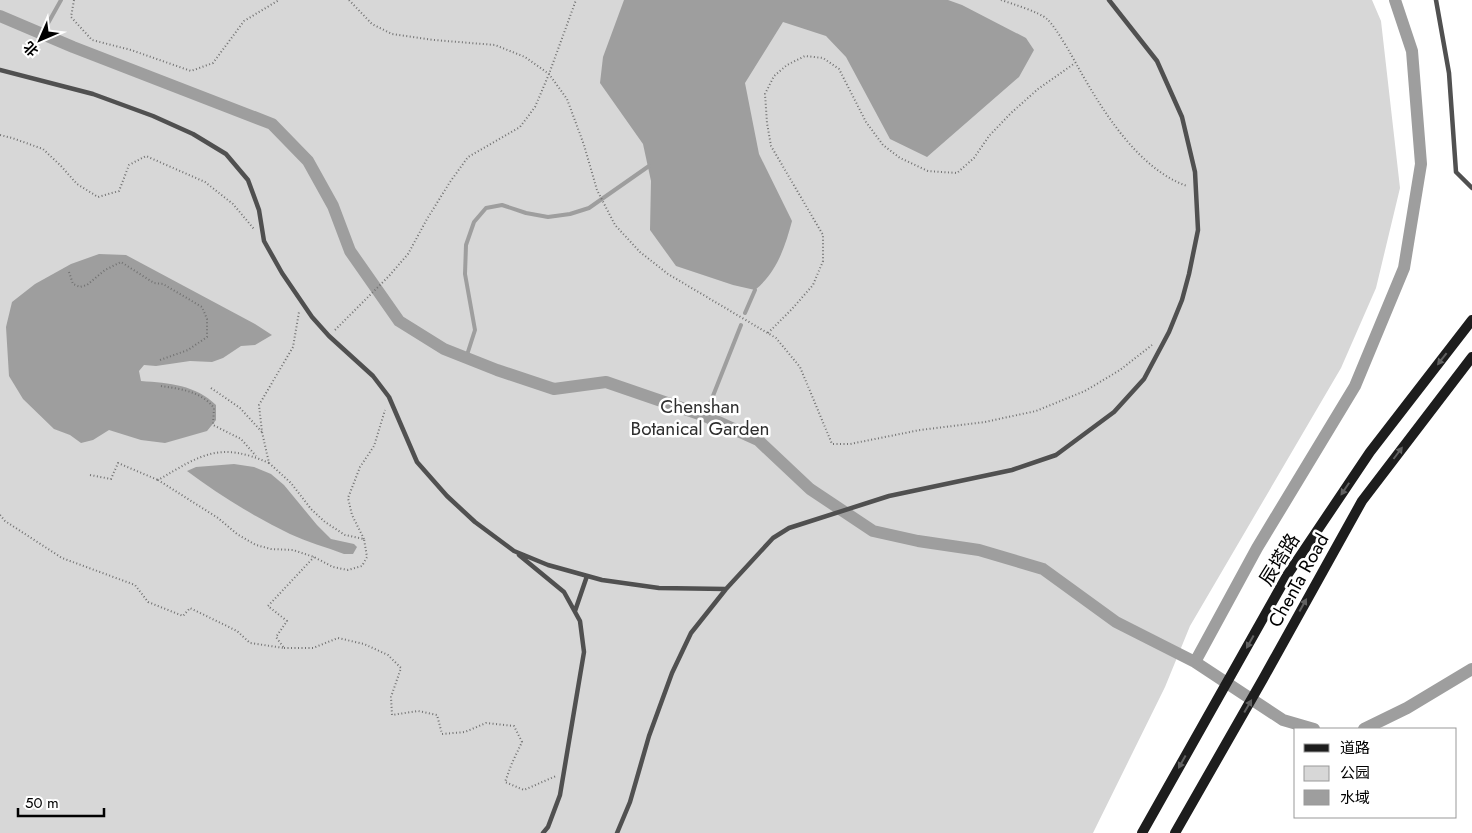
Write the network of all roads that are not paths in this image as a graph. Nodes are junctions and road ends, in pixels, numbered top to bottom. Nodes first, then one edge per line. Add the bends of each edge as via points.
1 (1109, 0) edge
2 (1436, 0) edge
3 (0, 70) edge
4 (1472, 188) edge
5 (1472, 320) edge
6 (1472, 357) edge
7 (514, 551) junction
8 (587, 576) junction
9 (726, 589) junction
10 (575, 611) junction
11 (542, 833) edge
12 (617, 833) edge
13 (1142, 833) edge
14 (1175, 833) edge

1 - 9 lane via 1157,61 1182,117 1195,172 1198,230 1182,300 1144,379 1114,412 1056,455 1012,470 890,496 789,528 772,538
2 - 4 lane via 1450,73 1456,172
3 - 7 lane via 93,94 153,116 193,134 226,154 248,180 259,210 264,241 300,302 329,336 374,376 389,397 417,462 475,522
5 -> 13 main road, 辰塔路 via 1370,452 1288,574
14 -> 6 main road, ChenTa Road via 1362,501
7 - 8 lane
7 - 10 lane via 564,592
8 - 9 lane via 659,588
8 - 10 lane
9 - 12 lane via 692,633 672,673
10 - 11 lane via 580,621 584,652 560,794 548,827

